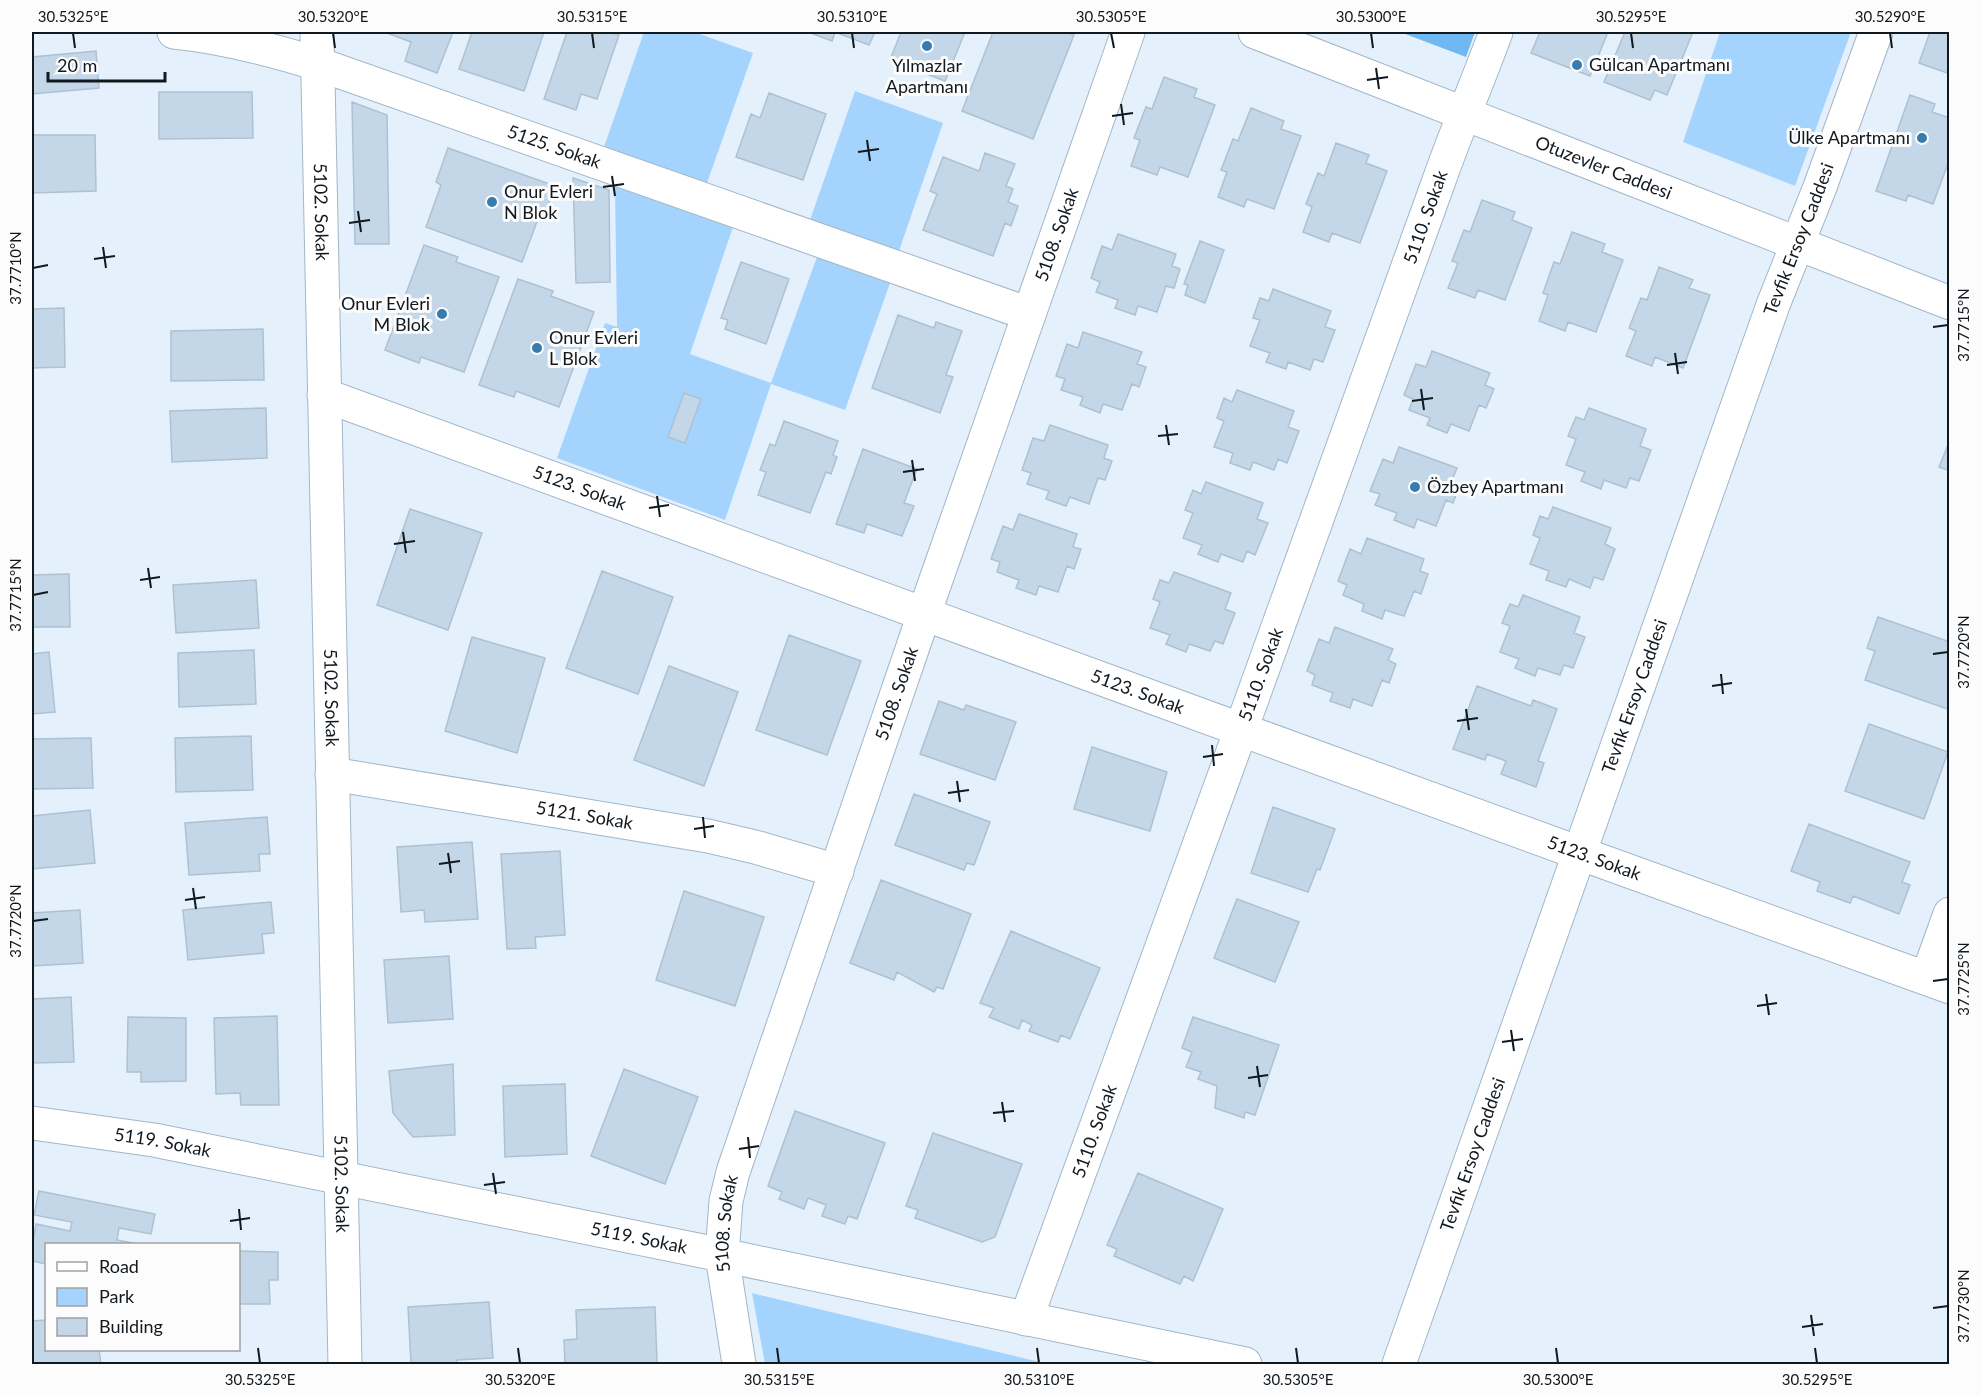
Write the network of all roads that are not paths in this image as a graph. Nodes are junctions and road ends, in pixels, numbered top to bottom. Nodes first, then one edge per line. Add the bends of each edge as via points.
1 (174, 32) edge
2 (317, 32) edge
3 (1128, 32) edge
4 (1255, 32) edge
5 (1496, 32) edge
6 (1876, 32) edge
7 (318, 64) junction
8 (1465, 114) junction
9 (1798, 244) junction
10 (1950, 303) edge
11 (1029, 314) junction
12 (324, 395) junction
13 (925, 613) junction
14 (1242, 730) junction
15 (332, 774) junction
16 (1579, 853) junction
17 (837, 871) junction
18 (1950, 914) edge
19 (1938, 982) edge
20 (32, 1123) edge
21 (340, 1178) junction
22 (722, 1255) junction
23 (1026, 1319) junction
24 (345, 1365) edge
25 (739, 1365) edge
26 (1245, 1365) edge
27 (1399, 1365) edge

1 - 7 street, 5125. Sokak via 216,36
2 - 7 street, 5102. Sokak
3 - 11 street, 5108. Sokak
4 - 8 street, Otuzevler Caddesi
5 - 8 street, 5110. Sokak
6 - 9 street, Tevfik Ersoy Caddesi
7 - 11 street, 5125. Sokak
7 - 12 street, 5102. Sokak
8 - 9 street, Otuzevler Caddesi
8 - 14 street, 5110. Sokak
9 - 10 street, Otuzevler Caddesi
9 - 16 street, Tevfik Ersoy Caddesi
11 - 13 street, 5108. Sokak
12 - 13 street, 5123. Sokak
12 - 15 street, 5102. Sokak
13 - 14 street, 5123. Sokak
13 - 17 street, 5108. Sokak
14 - 16 street, 5123. Sokak
14 - 23 street, 5110. Sokak
15 - 17 street, 5121. Sokak via 708,836
15 - 21 street, 5102. Sokak
16 - 19 street, 5123. Sokak
16 - 27 street, Tevfik Ersoy Caddesi
17 - 22 street, 5108. Sokak via 733,1172 726,1201
18 - 19 street
20 - 21 street, 5119. Sokak via 154,1140
21 - 22 street, 5119. Sokak
21 - 24 street, 5102. Sokak
22 - 23 street, 5119. Sokak
22 - 25 street, 5108. Sokak
23 - 26 street, 5119. Sokak

